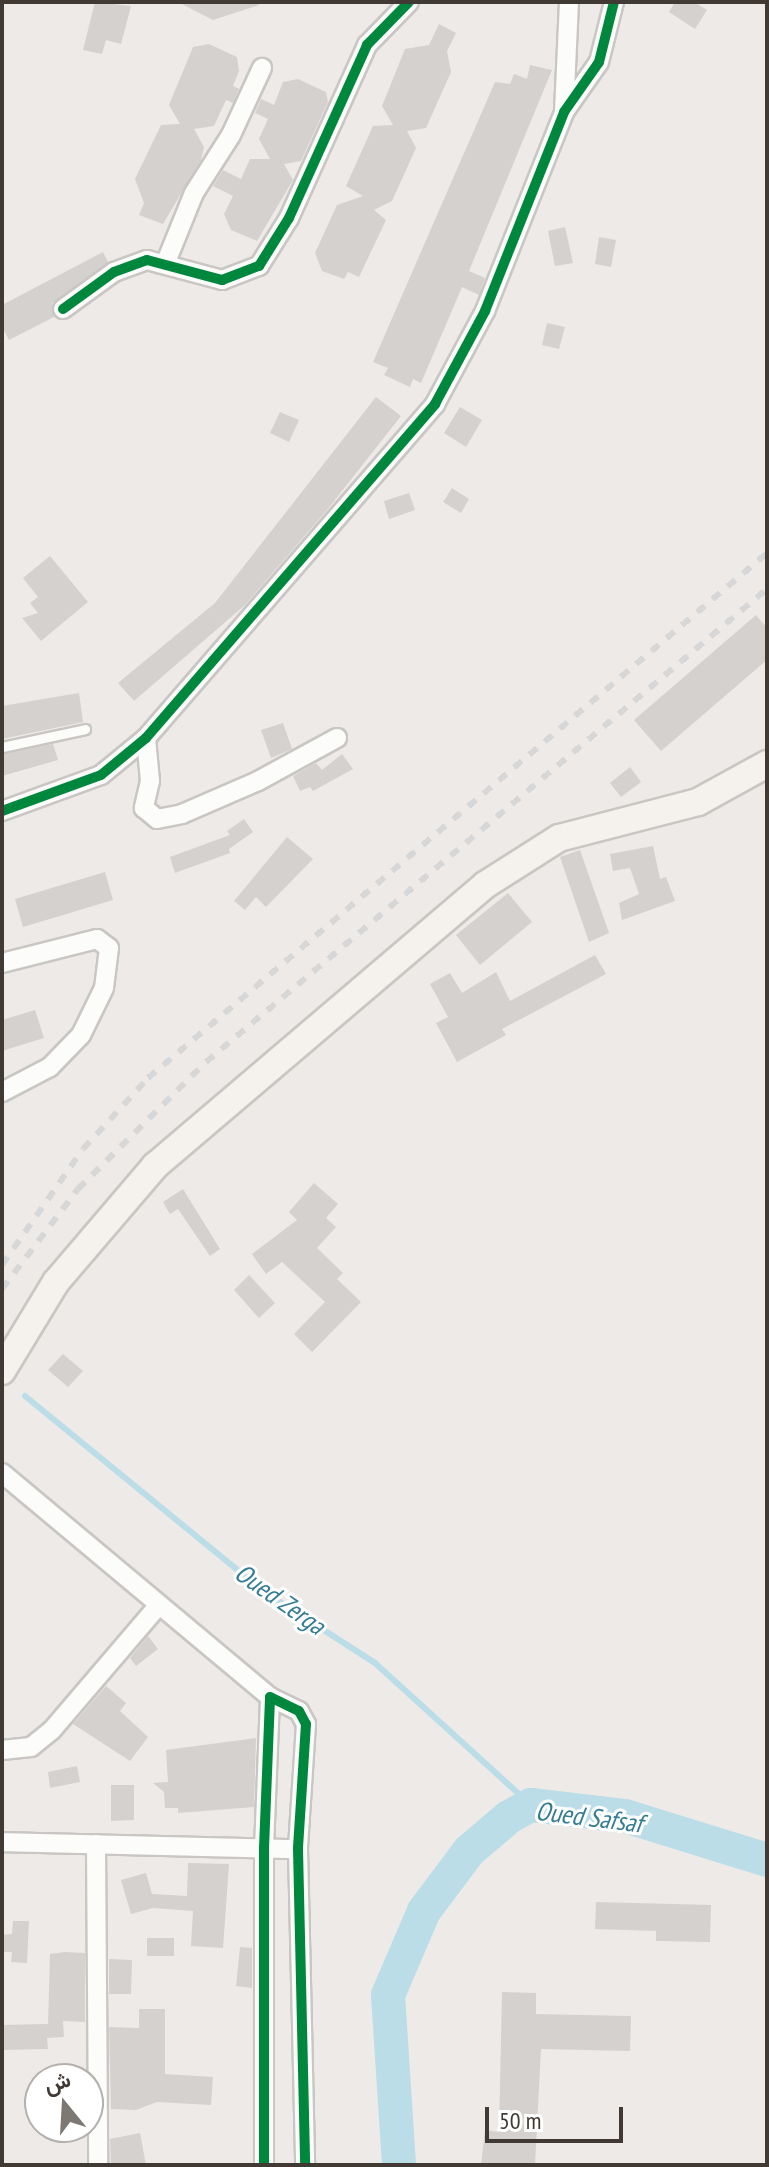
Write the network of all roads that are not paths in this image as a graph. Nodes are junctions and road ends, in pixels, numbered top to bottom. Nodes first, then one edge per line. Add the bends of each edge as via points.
1 (409, 2) edge
2 (569, 2) edge
3 (614, 2) edge
4 (262, 68) dead end
5 (564, 112) junction
6 (166, 262) junction
7 (63, 309) dead end
8 (85, 729) dead end
9 (146, 738) junction
10 (337, 738) dead end
11 (2, 747) edge
12 (767, 764) edge
13 (2, 811) edge
14 (2, 963) edge
15 (2, 1092) edge
16 (2, 1371) edge
17 (2, 1473) edge
18 (157, 1607) junction
19 (270, 1697) junction
20 (2, 1750) edge
21 (2, 1842) edge
22 (96, 1844) junction
23 (264, 1848) junction
24 (298, 1849) junction
25 (98, 2165) edge
26 (264, 2165) edge
27 (305, 2165) edge

1 - 6 street via 367,45 289,218 259,266 222,280
2 - 5 street
3 - 5 street via 599,62
4 - 6 street via 231,135 194,193
5 - 9 street via 485,311 435,404
6 - 7 street via 131,264
8 - 11 lane
9 - 10 street via 150,781 144,808 157,819 182,814 258,781
9 - 13 street via 101,775
12 - 16 main road via 698,802 559,838 485,885 155,1166 56,1282
14 - 15 street via 97,939 109,948 104,988 81,1035 50,1067
17 - 18 street
18 - 19 street
18 - 20 street via 52,1730 31,1747
19 - 23 street
19 - 24 street via 299,1711 306,1724
21 - 22 street
22 - 23 street
22 - 25 street
23 - 24 street
23 - 26 street
24 - 27 street

